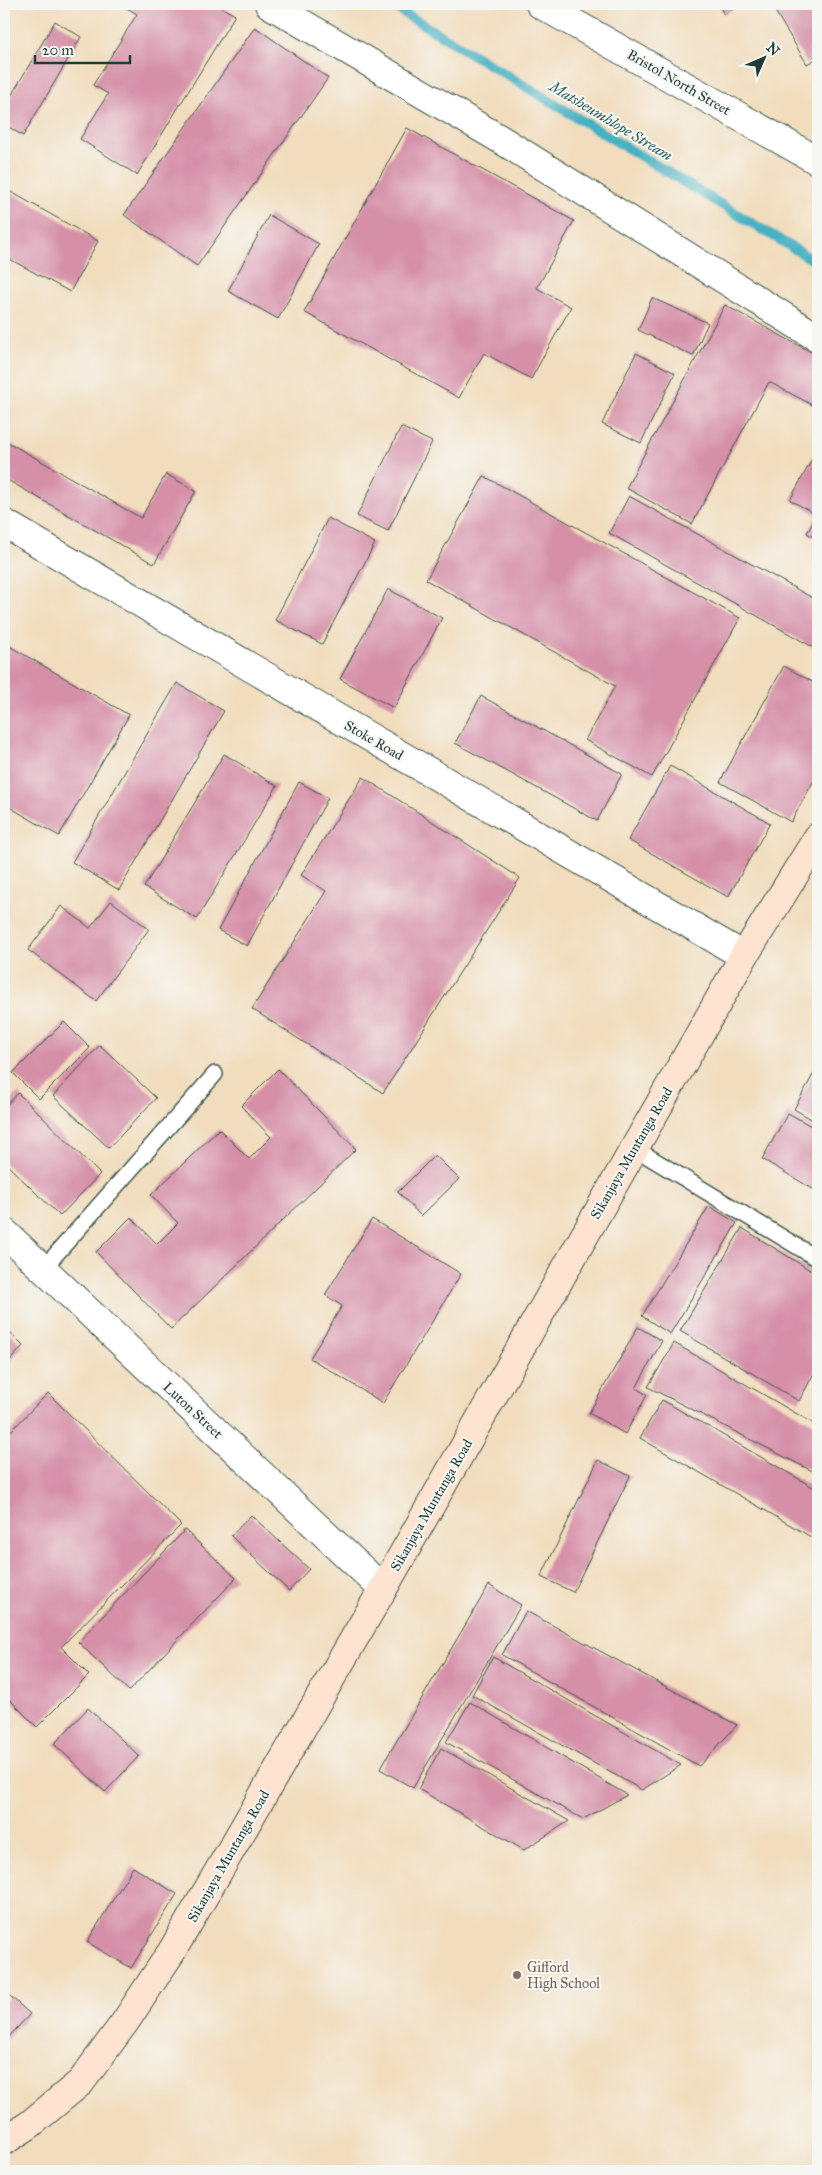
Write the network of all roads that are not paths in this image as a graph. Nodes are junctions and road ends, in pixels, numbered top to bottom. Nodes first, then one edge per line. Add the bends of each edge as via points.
1 (270, 4) edge
2 (540, 4) edge
3 (818, 161) edge
4 (818, 338) edge
5 (4, 523) edge
6 (818, 837) edge
7 (744, 956) junction
8 (215, 1074) dead end
9 (634, 1148) junction
10 (4, 1232) edge
11 (818, 1258) edge
12 (43, 1269) junction
13 (383, 1589) junction
14 (4, 2141) edge

1 - 4 street via 500,138
2 - 3 street, Bristol North Street
5 - 7 street, Stoke Road
6 - 7 street, Sikanjaya Muntanga Road
7 - 9 street, Sikanjaya Muntanga Road
8 - 12 lane
9 - 11 lane
9 - 13 street, Sikanjaya Muntanga Road
10 - 12 street, Luton Street
12 - 13 street, Luton Street
13 - 14 street, Sikanjaya Muntanga Road via 172,1950 125,2022 81,2082 29,2125

